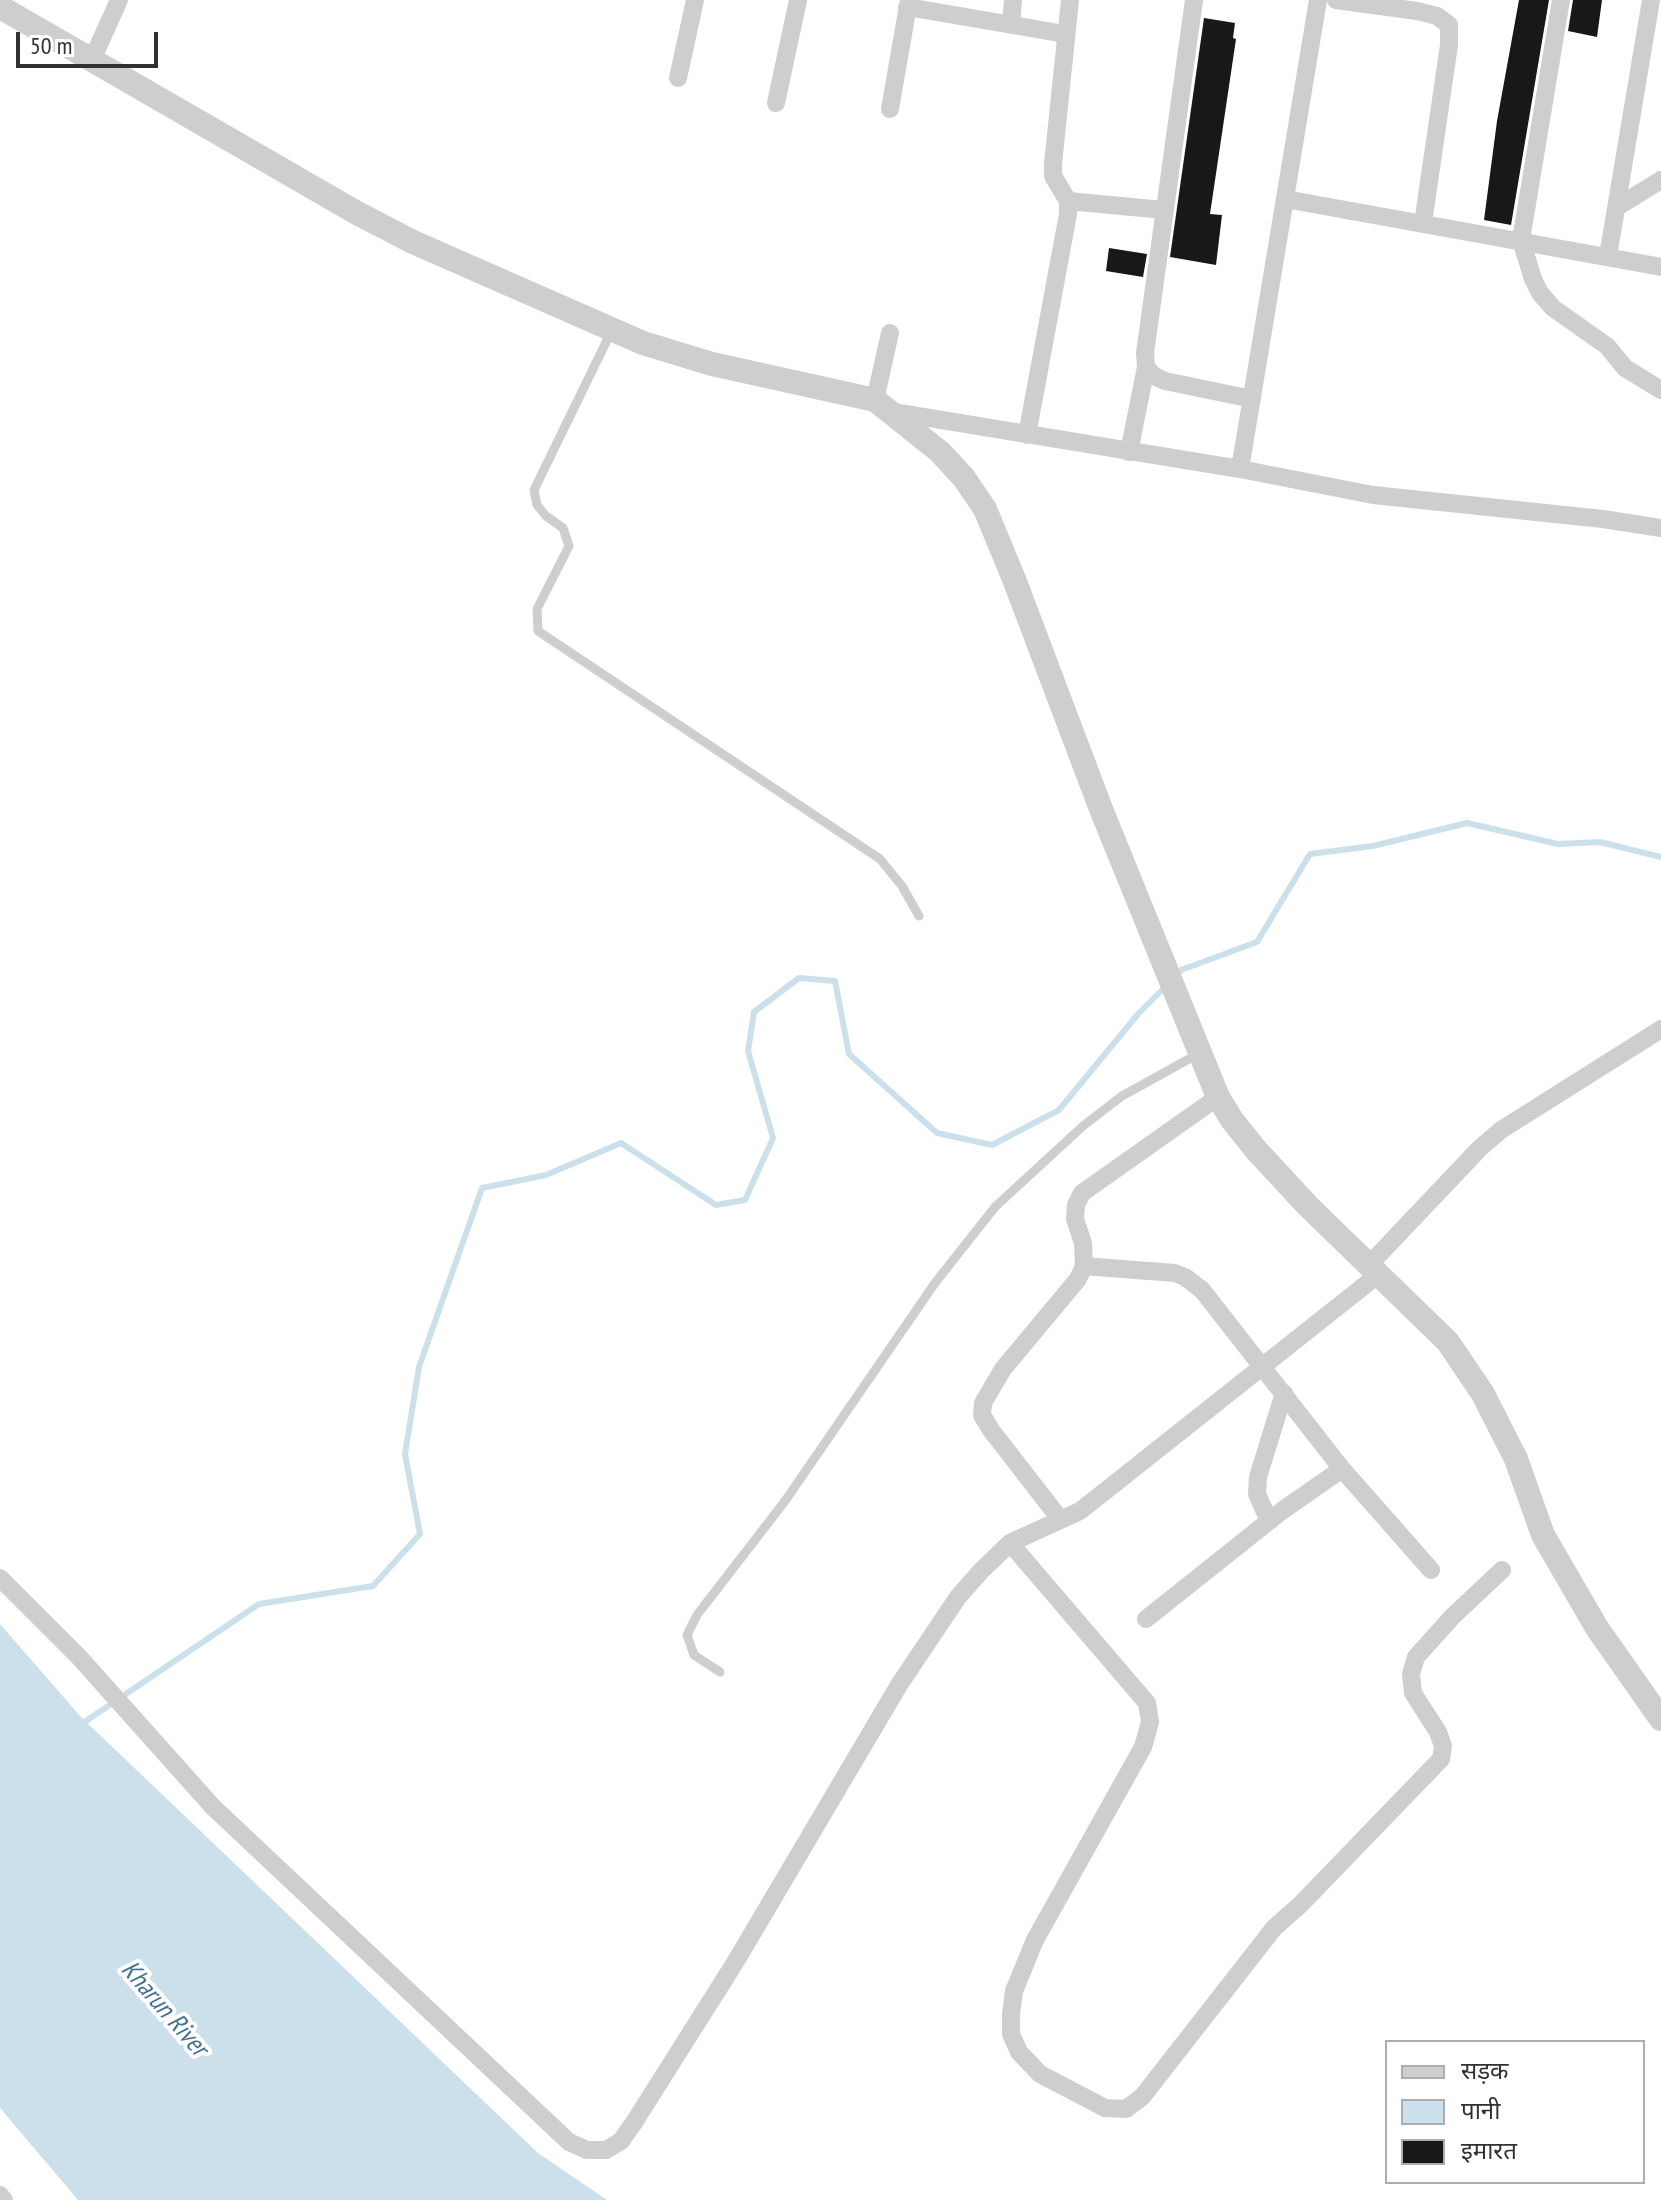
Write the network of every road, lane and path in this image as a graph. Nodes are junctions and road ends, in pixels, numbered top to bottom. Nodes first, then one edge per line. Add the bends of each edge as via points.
1 (119, 0) edge
2 (695, 0) edge
3 (798, 0) edge
4 (1013, 0) edge
5 (1070, 0) edge
6 (1194, 0) edge
7 (1318, 0) edge
8 (1336, 0) edge
9 (1561, 0) edge
10 (1651, 0) edge
11 (908, 4) edge
12 (0, 7) edge
13 (1011, 25) junction
14 (1065, 34) junction
15 (1641, 57) junction
16 (92, 60) junction
17 (1661, 61) edge
18 (678, 78) dead end
19 (776, 103) dead end
20 (890, 109) dead end
21 (1661, 180) edge
22 (1285, 199) junction
23 (1068, 201) junction
24 (1617, 207) junction
25 (1164, 210) junction
26 (1423, 223) junction
27 (1521, 240) junction
28 (1608, 256) junction
29 (1661, 267) edge
30 (612, 329) junction
31 (890, 333) dead end
32 (1146, 367) junction
33 (1661, 390) edge
34 (1252, 399) junction
35 (884, 406) junction
36 (1027, 435) junction
37 (1129, 452) junction
38 (1240, 469) junction
39 (1661, 528) edge
40 (919, 916) dead end
41 (1661, 1029) edge
42 (1201, 1052) junction
43 (1218, 1097) junction
44 (1084, 1266) junction
45 (1374, 1270) junction
46 (1264, 1367) junction
47 (1284, 1393) junction
48 (1342, 1469) junction
49 (1060, 1519) junction
50 (1269, 1521) junction
51 (1010, 1543) junction
52 (1431, 1570) dead end
53 (1502, 1570) dead end
54 (0, 1578) edge
55 (1146, 1619) dead end
56 (720, 1672) dead end
57 (1661, 1719) edge
58 (0, 2195) edge
59 (4, 2200) edge

1 - 16 street
2 - 18 street
3 - 19 street
4 - 13 street
5 - 14 street
6 - 25 street
7 - 22 street
8 - 26 street via 1417,11 1449,25
9 - 27 street
10 - 15 street
11 - 13 street
11 - 20 street
12 - 16 street
13 - 14 street
14 - 23 street via 1053,176
15 - 17 street
15 - 24 street
16 - 30 street via 399,234
21 - 24 street
22 - 26 street
22 - 34 street
23 - 25 street
23 - 36 street
24 - 28 street
25 - 32 street
26 - 27 street
27 - 28 street
27 - 33 street via 1533,279 1553,308 1607,346 1625,368
28 - 29 street
30 - 35 street via 712,364
30 - 40 lane via 534,490 537,505 563,528 569,546 537,609 538,631 880,859
31 - 35 street
32 - 34 street via 1165,381
32 - 37 street
34 - 38 street
35 - 36 street
35 - 42 street via 940,452 985,509
36 - 37 street
37 - 38 street
38 - 39 street via 1373,495
41 - 45 street via 1501,1130
42 - 43 street
42 - 56 lane via 1122,1096 1083,1126 1013,1187 954,1258 785,1501 697,1615 687,1635 694,1655
43 - 44 street via 1082,1193 1075,1219
43 - 45 street via 1257,1151
44 - 46 street via 1185,1277 1202,1290
44 - 49 street via 1003,1369 983,1403 982,1415
45 - 46 street
45 - 57 street via 1448,1342 1483,1394 1516,1459 1543,1535 1597,1628
46 - 47 street
46 - 49 street via 1080,1511
47 - 48 street
47 - 50 street via 1258,1477 1257,1494
48 - 50 street
48 - 52 street
49 - 51 street
50 - 55 street
51 - 53 street via 1147,1703 1150,1722 1143,1747 1035,1940 1014,1991 1011,2014 1011,2034 1019,2052 1040,2074 1115,2109 1126,2109 1142,2097 1274,1928 1441,1759 1438,1732 1413,1693 1416,1657
51 - 54 street via 958,1597 899,1685 635,2121 621,2141 606,2150 587,2150 569,2142 213,1807 79,1657
58 - 59 street

